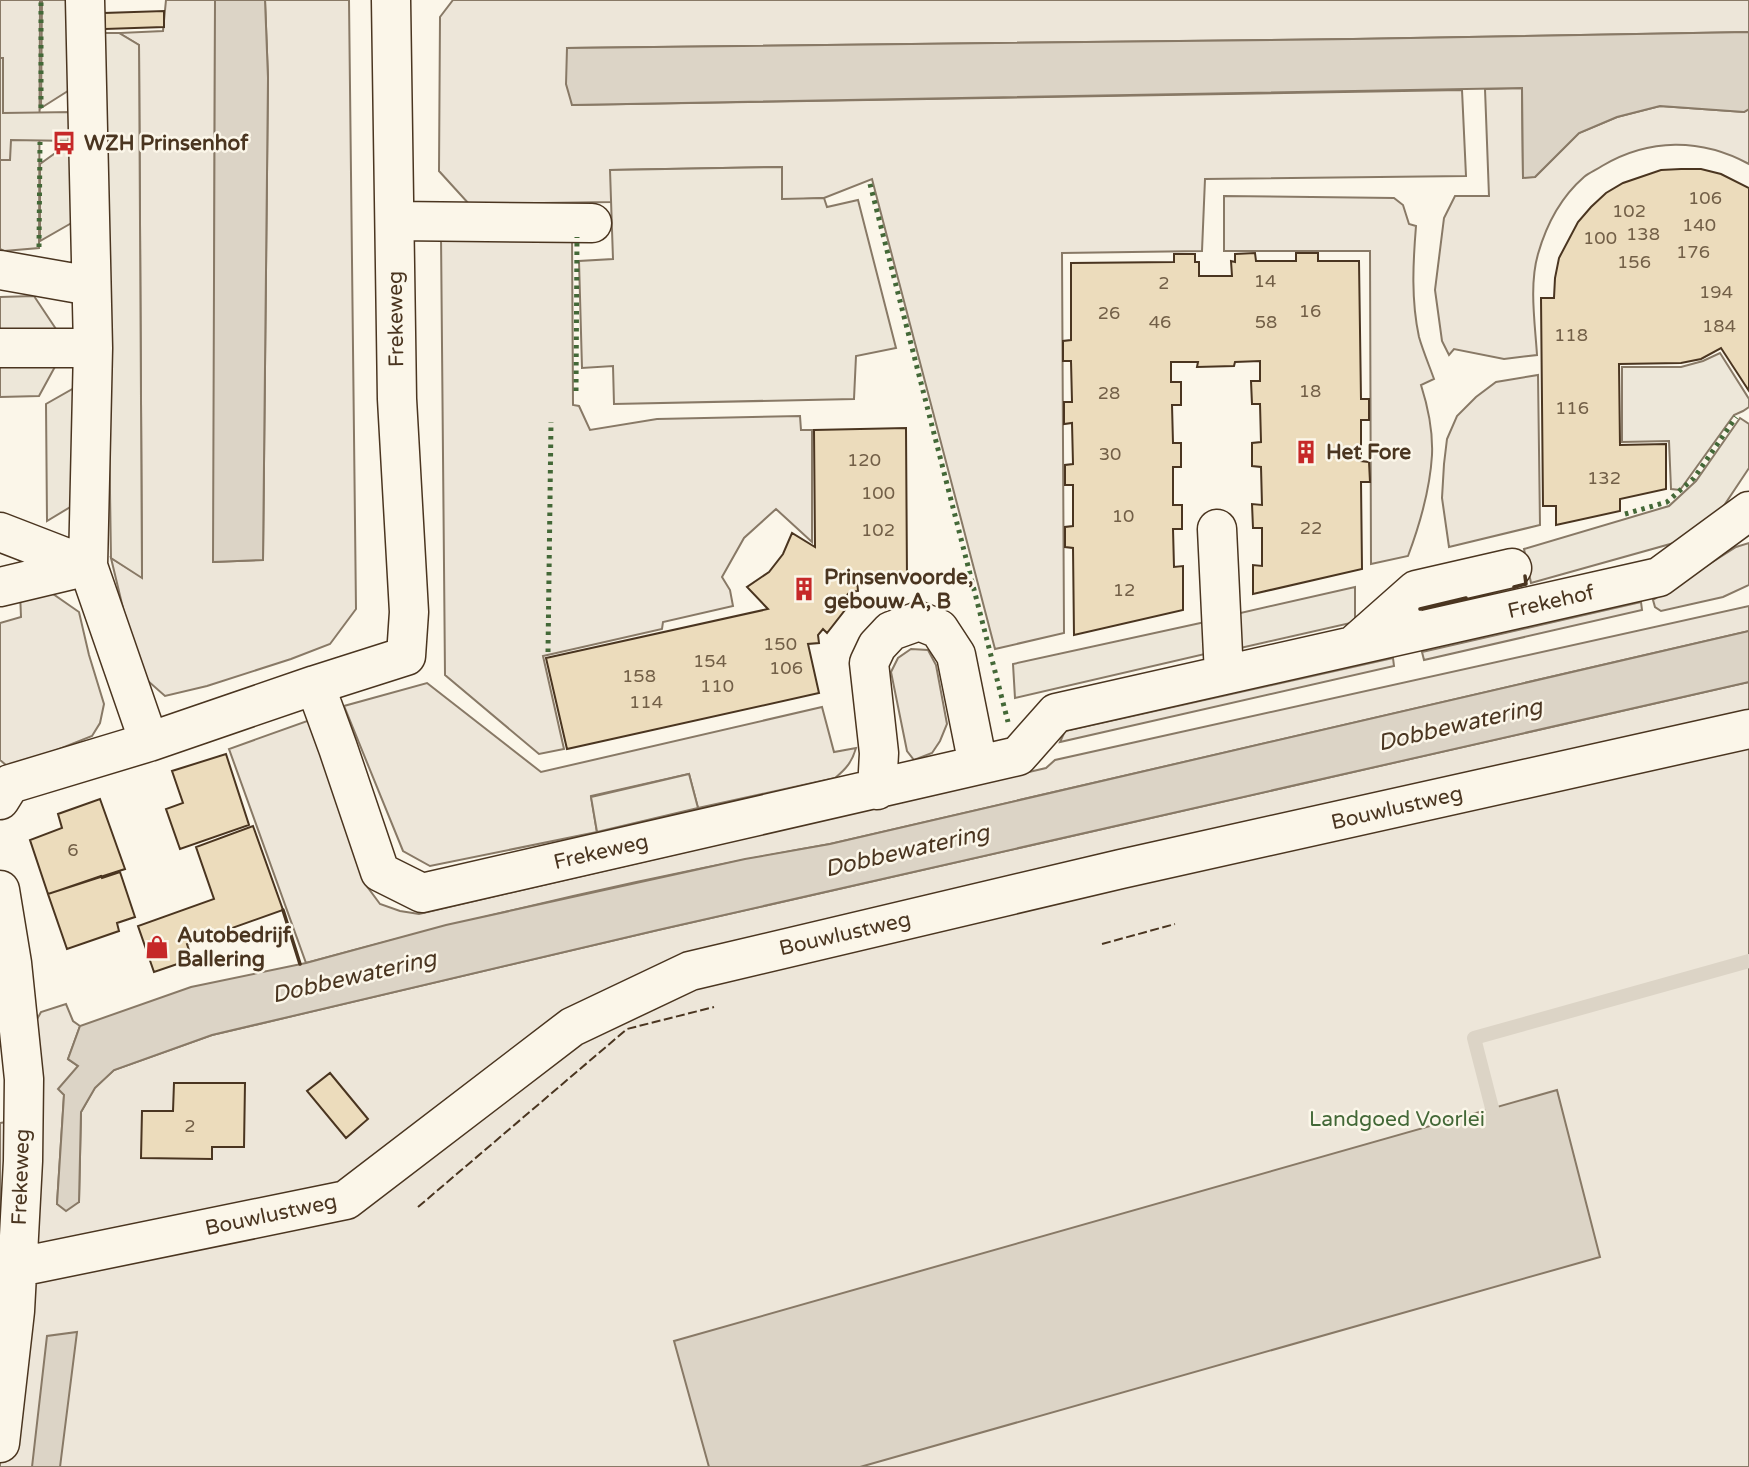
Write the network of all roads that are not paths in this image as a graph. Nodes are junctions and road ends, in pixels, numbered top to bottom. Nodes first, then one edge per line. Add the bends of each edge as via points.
1 (85, 0) edge
2 (391, 0) edge
3 (395, 221) junction
4 (592, 223) dead end
5 (0, 270) edge
6 (91, 286) junction
7 (0, 348) edge
8 (93, 348) junction
9 (1749, 485) edge
10 (1741, 517) edge
11 (1217, 529) dead end
12 (0, 532) edge
13 (89, 566) junction
14 (1513, 568) dead end
15 (0, 587) edge
16 (1353, 645) junction
17 (1224, 675) junction
18 (315, 685) junction
19 (1749, 729) edge
20 (149, 742) junction
21 (1018, 756) joint
22 (978, 765) junction
23 (3, 786) edge
24 (877, 790) junction
25 (1, 903) edge
26 (12, 1082) edge
27 (9, 1269) edge
28 (0, 1443) edge

1 - 6 street
2 - 3 street, Frekeweg
3 - 4 street
3 - 18 street, Frekeweg via 397,398 409,612 406,656
5 - 6 street
6 - 8 street
7 - 8 street
8 - 13 street
9 - 10 street, Frekehof
10 - 16 street, Frekehof via 1659,577
11 - 17 street
12 - 13 street
13 - 15 street
13 - 20 street
14 - 16 street, Frekehof via 1416,590
16 - 17 street, Frekehof
17 - 21 street, Frekehof via 1056,713
18 - 20 street, Frekeweg
18 - 24 street, Frekeweg via 380,872 422,893
19 - 27 street, Bouwlustweg via 690,971 572,1027 346,1200
20 - 23 street, Frekeweg
21 - 22 street, Frekeweg
22 - 24 street, Frekeweg
22 - 24 street via 956,655 939,629 919,621 891,631 869,663 879,752
25 - 26 street, Frekeweg via 12,963
26 - 27 street, Frekeweg via 23,1161
27 - 28 street, Frekeweg via 15,1311

